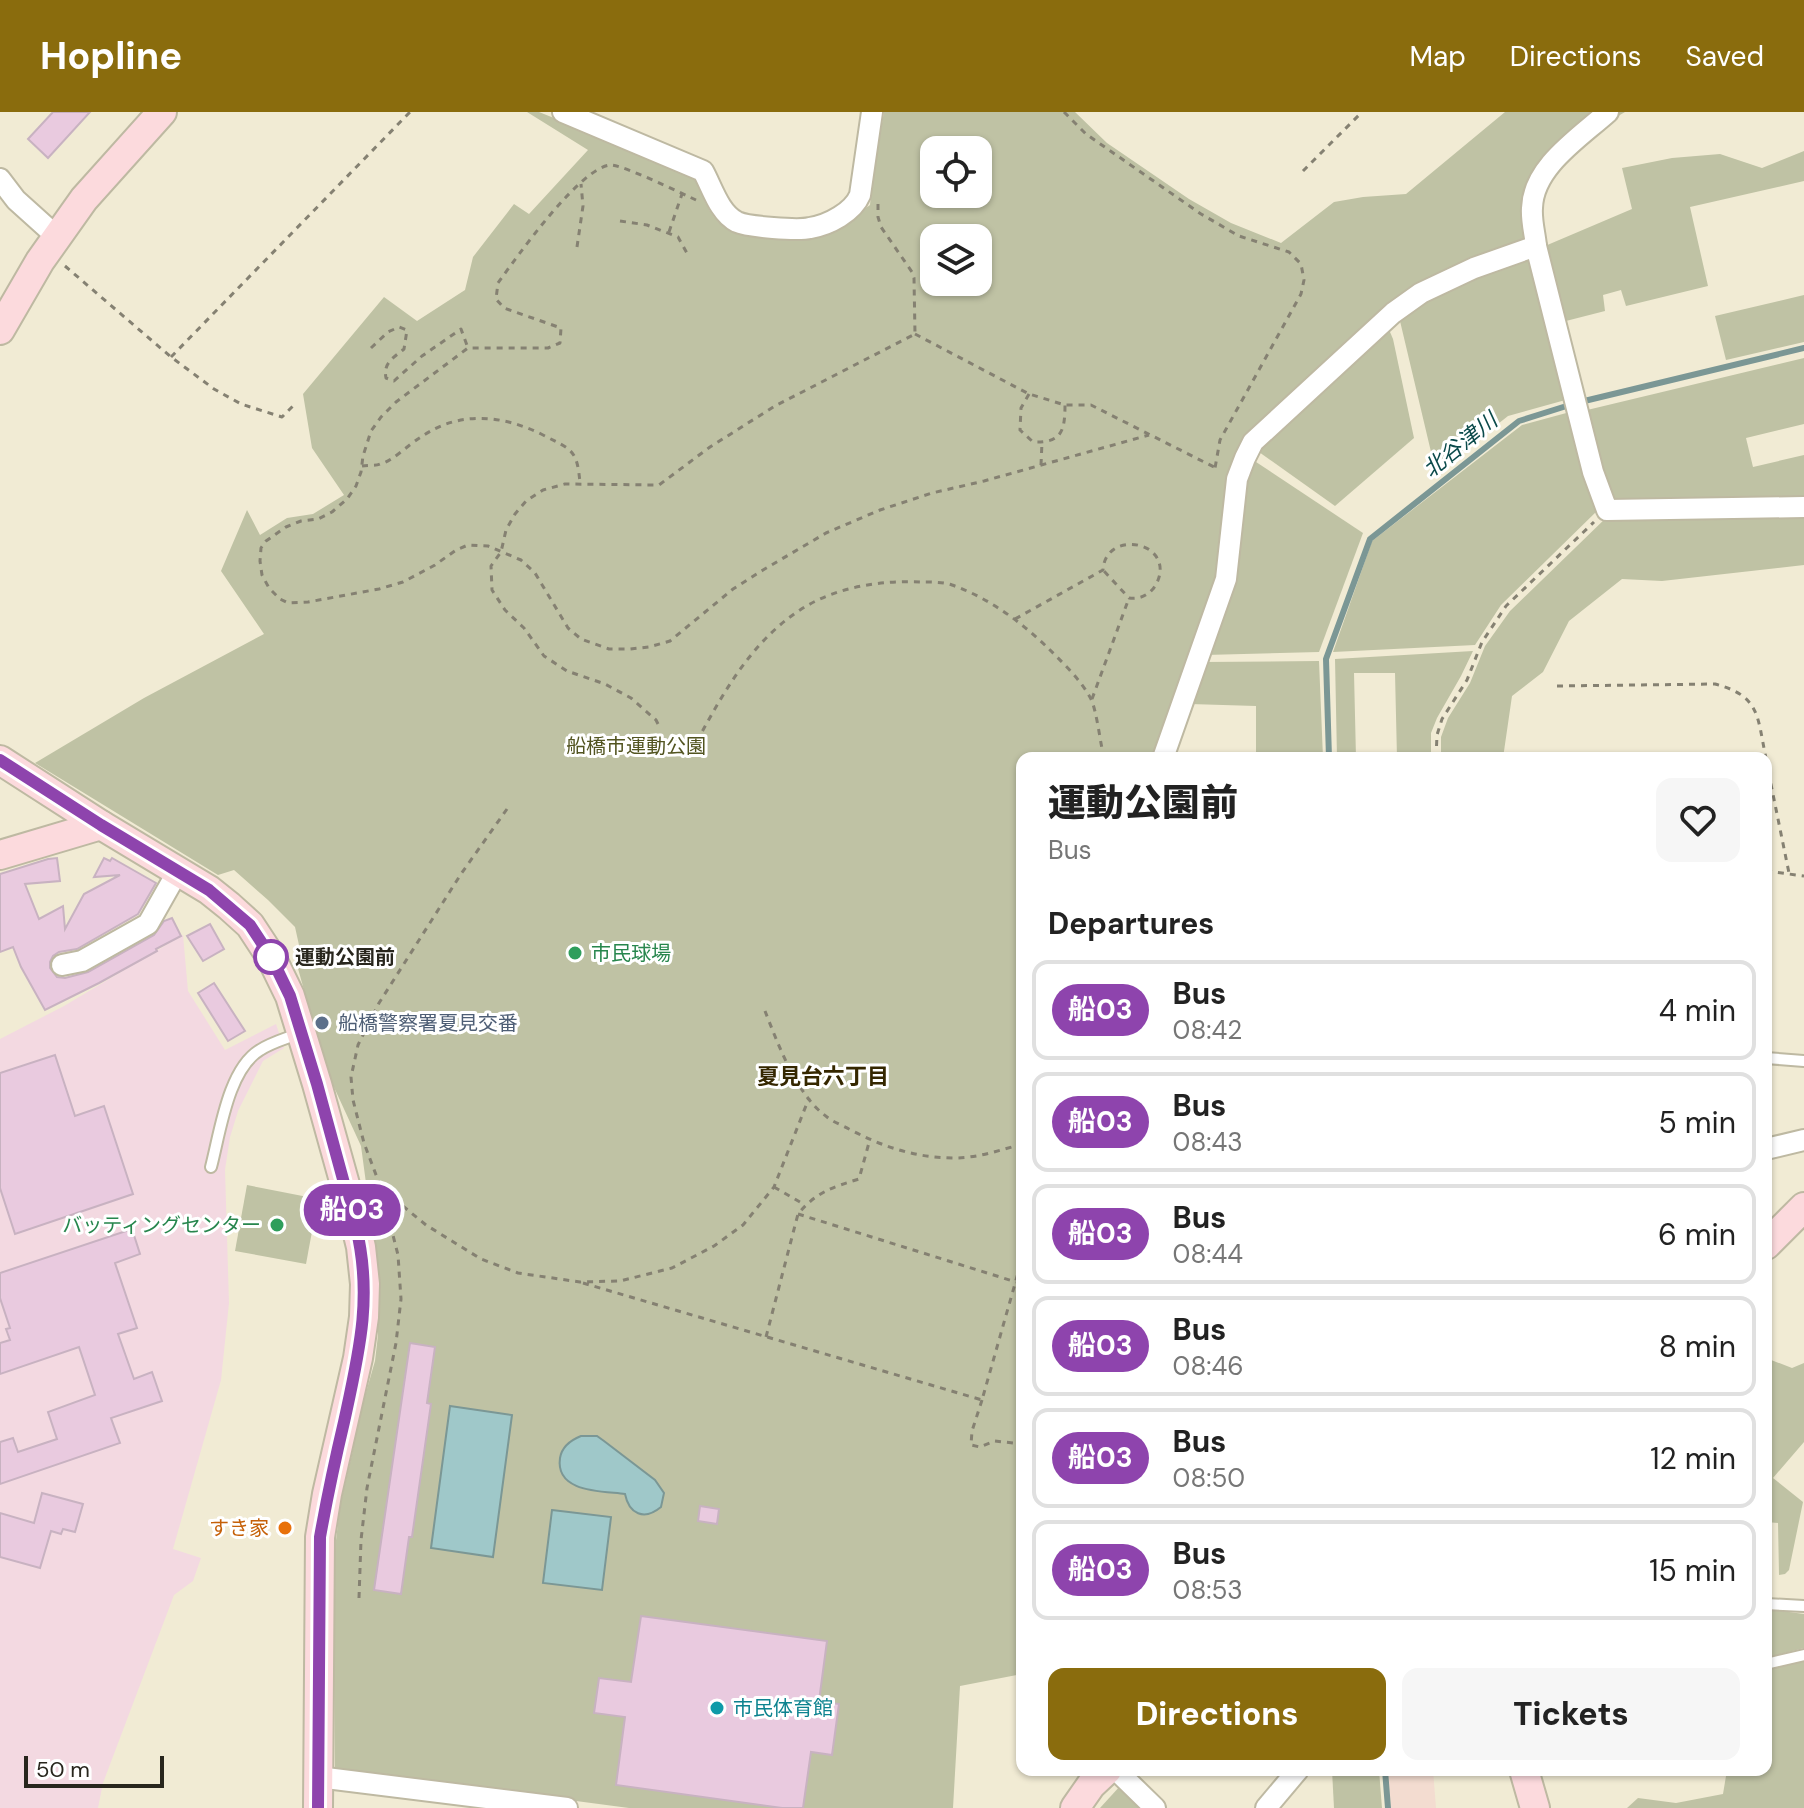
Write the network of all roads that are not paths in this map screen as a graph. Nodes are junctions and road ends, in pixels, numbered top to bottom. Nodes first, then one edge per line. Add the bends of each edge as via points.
1 (162, 112) edge
2 (563, 112) edge
3 (872, 112) edge
4 (1608, 112) edge
5 (0, 179) edge
6 (52, 244) junction
7 (1536, 246) junction
8 (0, 330) edge
9 (1804, 507) edge
10 (1165, 752) edge
11 (0, 760) edge
12 (101, 825) junction
13 (0, 855) edge
14 (178, 871) junction
15 (62, 965) dead end
16 (301, 1032) junction
17 (1772, 1058) edge
18 (1804, 1061) edge
19 (1804, 1140) edge
20 (1772, 1148) edge
21 (211, 1167) dead end
22 (1804, 1207) edge
23 (1772, 1239) edge
24 (1772, 1604) edge
25 (1804, 1606) edge
26 (1804, 1655) edge
27 (1772, 1663) edge
28 (1122, 1776) edge
29 (1293, 1776) edge
30 (1526, 1776) edge
31 (318, 1777) junction
32 (423, 1798) edge
33 (318, 1808) edge
34 (567, 1808) edge
35 (1155, 1808) edge
36 (1266, 1808) edge
37 (1535, 1808) edge

1 - 6 street via 84,199
2 - 3 street via 703,171 724,212 737,222 810,229 856,204
4 - 7 street via 1539,179 1532,211
5 - 6 street
6 - 8 street
7 - 9 street via 1607,510
7 - 10 street via 1421,293 1253,442 1237,479 1226,579
11 - 12 street
12 - 13 street
12 - 14 street
14 - 15 street via 148,924 82,961
14 - 16 street via 250,925 290,996
16 - 21 lane via 259,1050 238,1073
16 - 31 street via 351,1206 365,1284 358,1358 320,1537
17 - 18 lane
19 - 20 street
22 - 23 street
24 - 25 lane
26 - 27 lane
28 - 35 street
29 - 36 street
30 - 37 street
31 - 32 street
31 - 33 street
32 - 34 street

